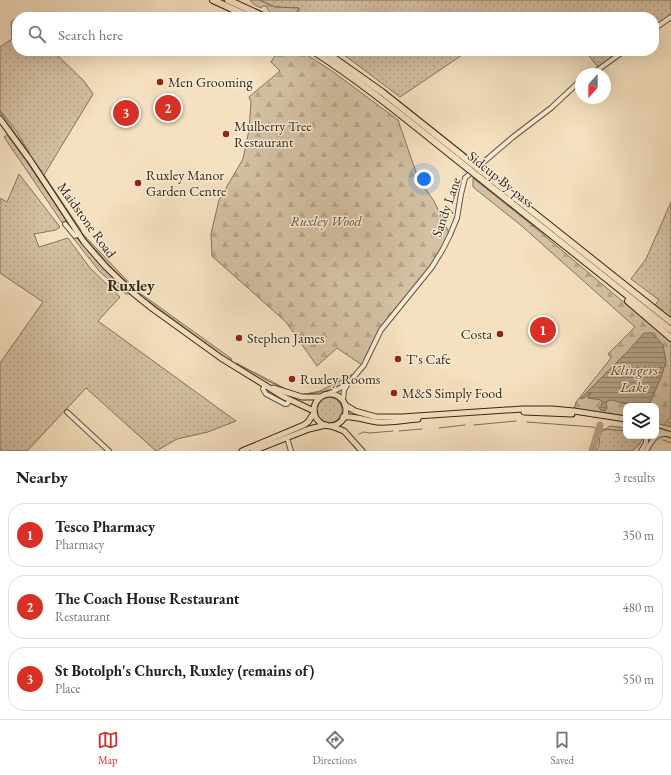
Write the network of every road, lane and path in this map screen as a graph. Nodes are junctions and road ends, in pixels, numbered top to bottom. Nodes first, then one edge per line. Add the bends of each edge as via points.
1 (213, 0) edge
2 (228, 0) edge
3 (239, 12) edge
4 (254, 12) edge
5 (671, 17) edge
6 (659, 25) edge
7 (321, 56) edge
8 (331, 56) edge
9 (617, 56) edge
10 (600, 68) edge
11 (575, 86) edge
12 (0, 119) edge
13 (475, 170) junction
14 (65, 224) dead end
15 (79, 234) junction
16 (650, 312) junction
17 (671, 320) edge
18 (671, 330) edge
19 (671, 338) edge
20 (265, 385) junction
21 (347, 385) junction
22 (270, 388) junction
23 (328, 394) junction
24 (321, 397) junction
25 (290, 400) junction
26 (344, 403) junction
27 (534, 409) junction
28 (523, 411) junction
29 (67, 412) dead end
30 (314, 412) junction
31 (471, 413) junction
32 (574, 414) junction
33 (343, 418) junction
34 (403, 419) junction
35 (623, 419) edge
36 (623, 422) edge
37 (328, 425) junction
38 (659, 429) edge
39 (659, 430) edge
40 (671, 431) edge
41 (344, 432) junction
42 (671, 435) edge
43 (646, 439) edge
44 (288, 441) dead end
45 (109, 451) edge
46 (242, 451) edge
47 (255, 451) edge
48 (291, 451) edge
49 (362, 451) edge
50 (641, 451) edge
51 (646, 451) edge

1 - 3 highway
2 - 4 highway
5 - 6 street
7 - 13 highway, Sidcup By-pass
8 - 13 highway, Sidcup By-pass via 382,92
9 - 10 street
11 - 21 street, Sandy Lane via 465,178 457,218 444,249 386,323 364,365
12 - 15 main road, Maidstone Road
13 - 16 highway, Sidcup By-pass
13 - 16 highway, Sidcup By-pass via 601,275
14 - 15 street via 74,236
15 - 20 main road, Maidstone Road via 105,266 153,309 221,358
16 - 17 highway
16 - 18 highway, Sidcup By-pass
16 - 19 highway
20 - 22 main road, Maidstone Road
20 - 25 street via 263,389 266,394 285,404
21 - 23 street, Sandy Lane
21 - 26 street, Sandy Lane via 342,393
22 - 24 main road, Maidstone Road via 302,397
22 - 25 main road, Maidstone Road
23 - 24 main road
23 - 26 main road via 334,395
24 - 30 main road via 315,403
25 - 30 main road, Maidstone Road
26 - 33 main road
26 - 34 main road via 354,411 376,417
27 - 28 main road
27 - 32 main road
27 - 35 main road
28 - 31 main road
28 - 31 main road via 512,409
28 - 32 main road
29 - 45 street
30 - 37 main road via 318,421
30 - 46 main road via 304,425
31 - 34 main road
31 - 34 main road
32 - 36 main road
33 - 34 main road via 351,416 387,423
33 - 37 main road via 338,423
33 - 41 main road
37 - 41 main road
37 - 47 main road via 312,427
38 - 40 main road
39 - 42 main road
41 - 49 main road
42 - 51 street via 659,434
43 - 50 street
44 - 48 street

